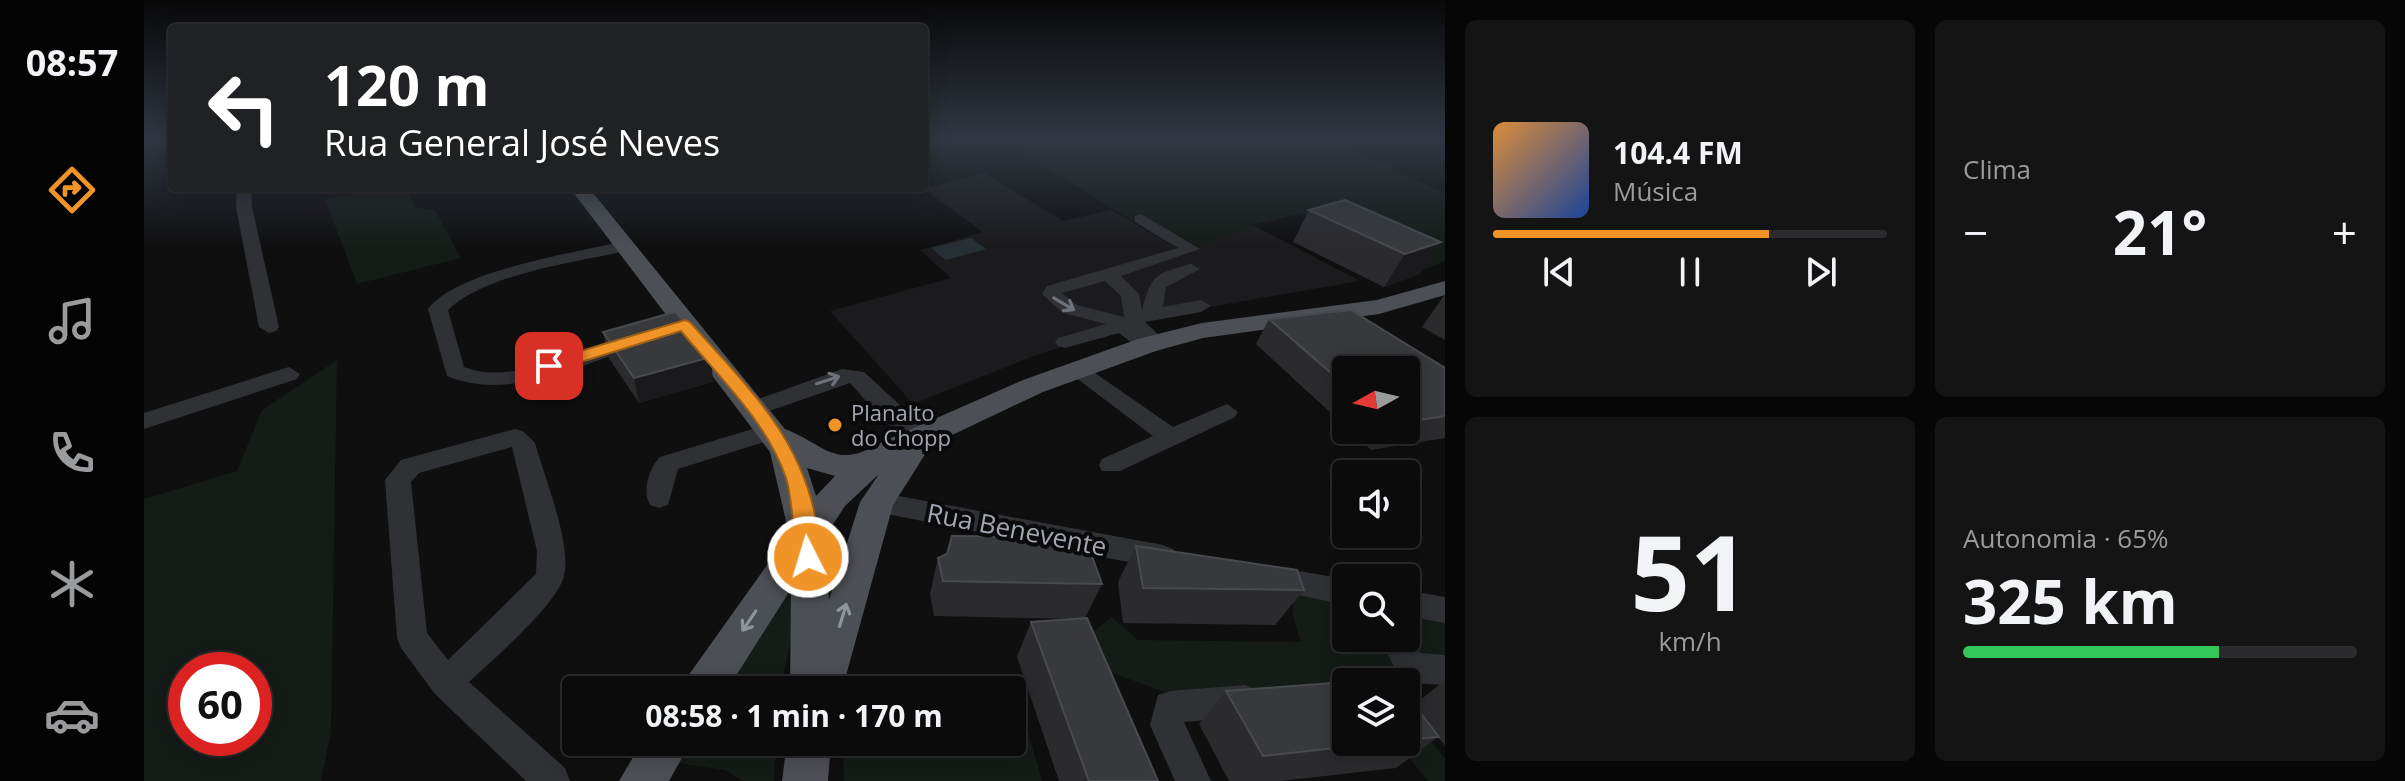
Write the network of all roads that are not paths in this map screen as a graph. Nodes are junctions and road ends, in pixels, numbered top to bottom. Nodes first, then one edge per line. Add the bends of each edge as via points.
1 (244, 192) edge
2 (582, 192) edge
3 (1141, 219) dead end
4 (624, 246) junction
5 (1191, 269) dead end
6 (1108, 274) junction
7 (1445, 288) edge
8 (1201, 306) dead end
9 (269, 327) dead end
10 (1139, 328) junction
11 (671, 330) junction
12 (1065, 342) dead end
13 (1079, 369) junction
14 (289, 374) dead end
15 (755, 408) junction
16 (1227, 412) dead end
17 (144, 421) edge
18 (774, 434) junction
19 (1171, 438) junction
20 (921, 439) junction
21 (1111, 465) dead end
22 (866, 467) junction
23 (659, 498) dead end
24 (877, 502) junction
25 (808, 533) junction
26 (1190, 562) edge
27 (1252, 574) edge
28 (1332, 589) edge
29 (1420, 606) edge
30 (1445, 610) edge
31 (1445, 670) edge
32 (1420, 673) edge
33 (712, 676) edge
34 (811, 676) edge
35 (825, 676) edge
36 (446, 683) junction
37 (1269, 699) edge
38 (659, 756) edge
39 (808, 756) edge
40 (552, 781) edge
41 (642, 781) edge
42 (805, 781) edge
43 (1193, 781) edge

1 - 9 street
2 - 4 main road
3 - 6 street via 1192,249
4 - 11 main road
4 - 11 street via 470,286 443,300 439,322 455,371 464,378 498,379
5 - 10 street via 1157,283
6 - 10 street via 1130,294
6 -> 10 street via 1051,294 1070,309
7 - 10 main road via 1379,307 1202,331
8 - 10 street
10 - 12 street via 1113,328
10 - 13 main road
11 - 15 main road
13 - 19 street
13 - 20 main road
14 - 17 street
15 - 18 main road
15 -> 20 street via 842,376 856,377
16 - 19 street
18 - 22 main road via 803,457 840,468
18 - 23 street via 669,463 663,469
18 - 25 main road via 797,480
19 - 21 street
20 - 22 main road
20 - 24 main road
22 - 25 main road via 833,497
24 - 26 street, Rua Benevente
35 -> 24 main road
25 -> 33 main road
25 - 34 main road
27 - 28 street
29 - 30 street
31 - 32 street
36 - 36 street via 409,632 398,480 410,466 515,437 523,443 551,551 550,576 542,590
36 - 40 street
37 - 43 street via 1170,707 1167,725
38 - 41 main road
39 - 42 main road

